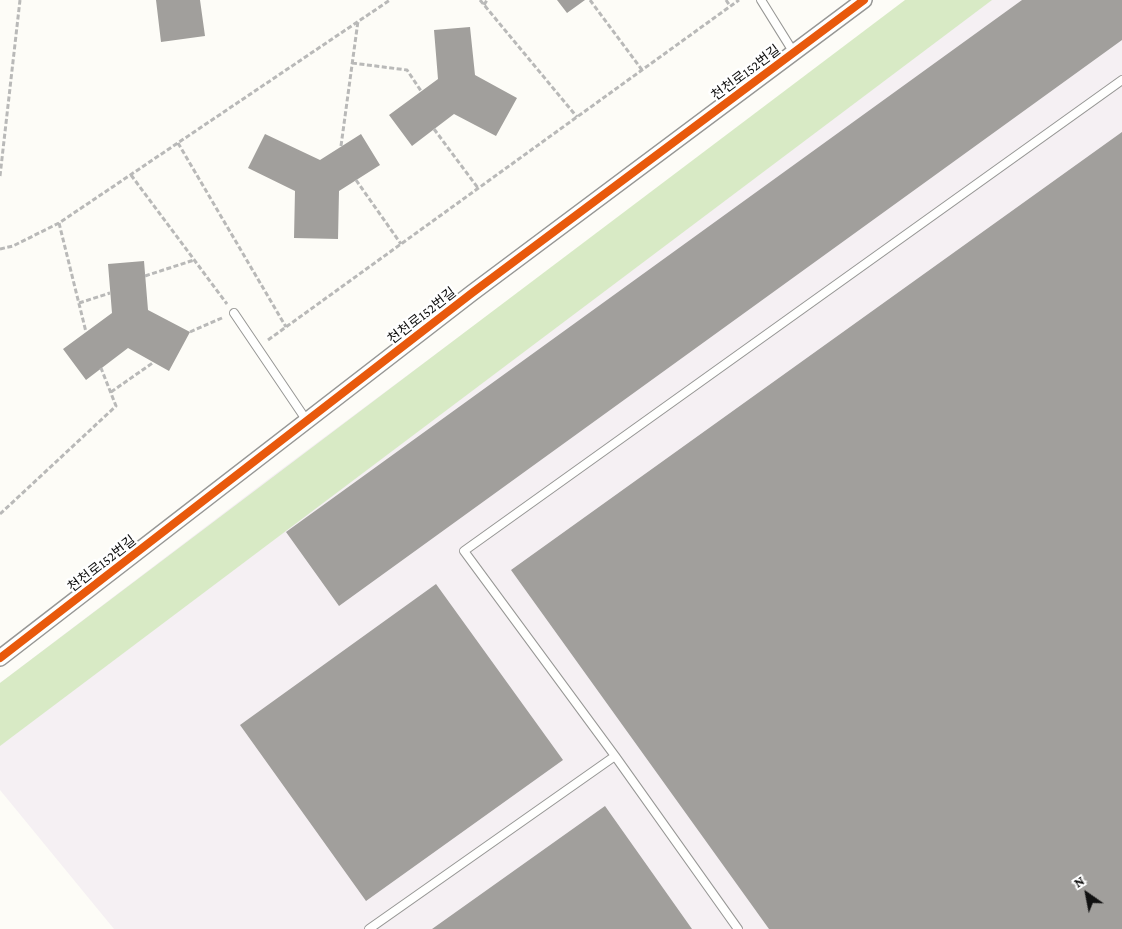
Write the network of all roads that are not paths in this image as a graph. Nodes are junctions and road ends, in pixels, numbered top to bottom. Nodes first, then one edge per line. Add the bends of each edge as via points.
1 (761, 0) edge
2 (864, 0) edge
3 (794, 53) junction
4 (1122, 80) edge
5 (234, 313) road end
6 (307, 421) junction
7 (0, 658) edge
8 (615, 756) junction
9 (369, 929) edge
10 (738, 929) edge

1 - 3 lane
2 - 3 street, 천천로152번길
3 - 6 street, 천천로152번길 via 472,293
4 - 8 lane via 464,551
5 - 6 lane
6 - 7 street, 천천로152번길
8 - 9 lane
8 - 10 lane

